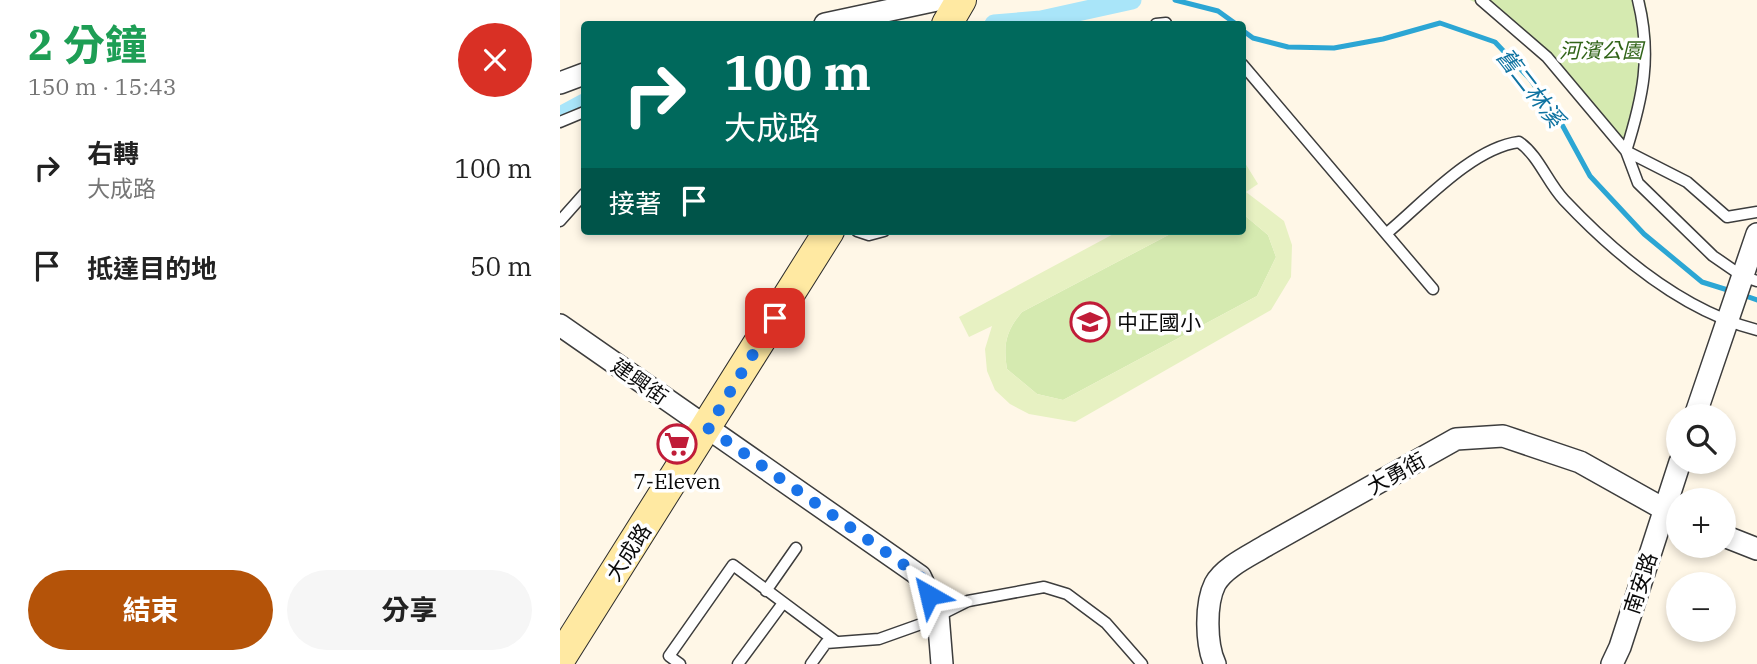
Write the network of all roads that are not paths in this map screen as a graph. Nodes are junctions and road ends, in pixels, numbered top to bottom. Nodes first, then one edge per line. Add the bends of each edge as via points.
1 (937, 0) edge
2 (961, 0) edge
3 (1481, 0) edge
4 (1638, 0) edge
5 (839, 21) edge
6 (949, 21) edge
7 (1246, 69) edge
8 (581, 75) edge
9 (560, 83) edge
10 (581, 113) edge
11 (560, 122) edge
12 (1626, 151) junction
13 (581, 197) edge
14 (1757, 212) edge
15 (560, 221) edge
16 (1387, 233) junction
17 (827, 235) edge
18 (1756, 236) edge
19 (1746, 279) edge
20 (1433, 289) dead end
21 (1728, 317) junction
22 (560, 325) edge
23 (1757, 330) edge
24 (1699, 404) edge
25 (708, 428) junction
26 (1666, 511) edge
27 (1666, 527) edge
28 (1736, 541) edge
29 (796, 548) dead end
30 (1757, 549) edge
31 (766, 591) junction
32 (783, 603) junction
33 (938, 614) junction
34 (831, 642) junction
35 (560, 659) edge
36 (680, 664) edge
37 (738, 664) edge
38 (811, 664) edge
39 (942, 664) edge
40 (1142, 664) edge
41 (1215, 664) edge
42 (1612, 664) edge

1 - 5 street
2 - 6 main road
3 - 12 lane via 1547,57
4 - 12 lane via 1645,27 1643,94
7 - 16 lane
8 - 9 street
10 - 11 lane
12 - 14 lane via 1687,182 1727,217
12 - 19 lane via 1638,184 1713,256
13 - 15 lane
16 - 20 lane
16 - 21 lane via 1479,156 1500,144 1519,142 1530,150 1562,198 1593,229 1668,288
17 - 25 main road, 大成路
18 - 19 street
19 - 21 street
21 - 23 lane
21 - 24 street
22 - 25 street, 建興街
25 - 33 street, 建興街 via 920,576
25 - 35 main road, 大成路
26 - 41 street, 大勇街 via 1580,462 1503,436 1456,439 1267,545 1215,584 1208,648
27 - 42 street, 南安路
28 - 30 street
29 - 31 lane
31 - 32 lane
31 - 36 lane via 733,565 669,656
32 - 34 lane
32 - 37 lane
33 - 34 lane via 880,639
33 - 39 street, 建興街
33 - 40 lane via 968,601 1044,587 1066,594 1107,622
34 - 38 lane

